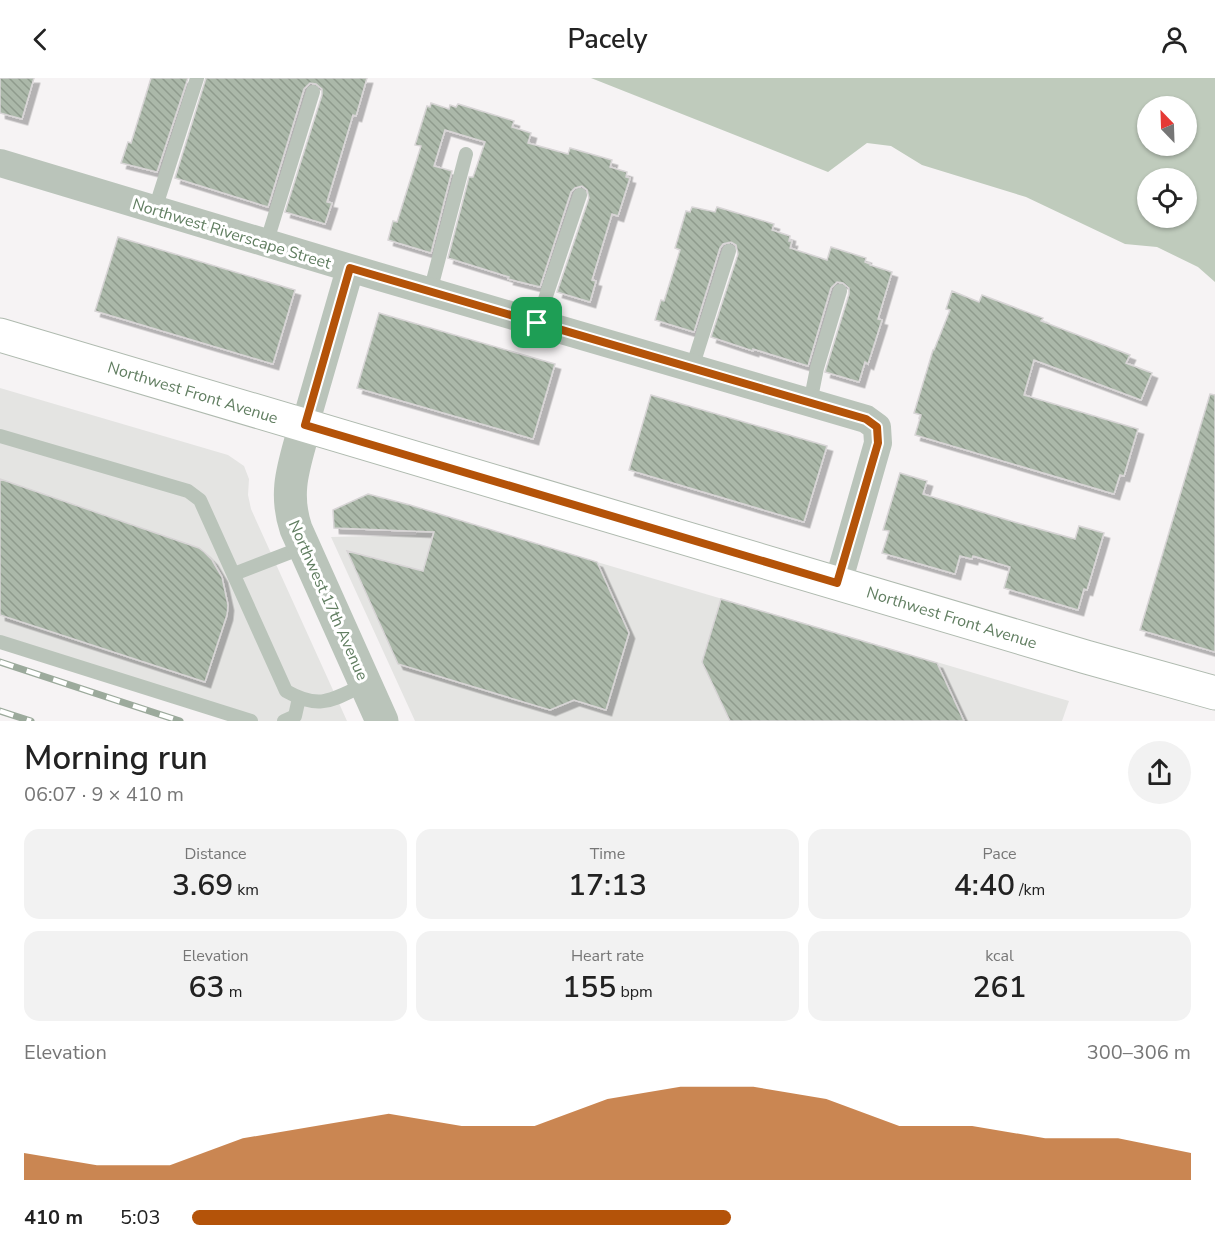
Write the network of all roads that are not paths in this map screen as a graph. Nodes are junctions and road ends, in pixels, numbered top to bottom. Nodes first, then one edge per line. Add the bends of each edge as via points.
1 (197, 78) edge
2 (313, 92) dead end
3 (466, 154) dead end
4 (0, 163) edge
5 (580, 195) dead end
6 (155, 209) junction
7 (266, 244) junction
8 (729, 250) dead end
9 (350, 268) junction
10 (840, 291) dead end
11 (430, 292) junction
12 (537, 323) junction
13 (0, 334) edge
14 (692, 368) junction
15 (810, 403) junction
16 (305, 425) junction
17 (0, 436) edge
18 (304, 546) junction
19 (234, 574) junction
20 (837, 583) junction
21 (0, 642) edge
22 (366, 684) junction
23 (1215, 693) edge
24 (299, 698) junction
25 (251, 721) edge
26 (284, 721) edge
27 (382, 721) edge

1 - 6 lane
2 - 7 lane
3 - 11 lane
4 - 6 street, Northwest Riverscape Street
5 - 12 lane
6 - 7 street, Northwest Riverscape Street
7 - 9 street, Northwest Riverscape Street
8 - 14 lane
9 - 11 street, Northwest Riverscape Street
9 - 16 street, Northwest 17th Avenue
10 - 15 lane
11 - 12 street, Northwest Riverscape Street
12 - 14 street, Northwest Riverscape Street
13 - 16 main road, Northwest Front Avenue
14 - 15 street, Northwest Riverscape Street
15 - 20 street, Northwest Riverscape Street via 866,419 877,427 878,443
16 - 18 street, Northwest 17th Avenue via 288,499
16 - 20 main road, Northwest Front Avenue
17 - 19 lane via 189,491 201,500
18 - 19 lane
18 - 22 street, Northwest 17th Avenue
19 - 24 lane via 286,691
20 - 23 main road, Northwest Front Avenue
21 - 25 lane
22 - 24 lane via 326,702
22 - 27 street, Northwest 17th Avenue
24 - 26 lane via 295,716

